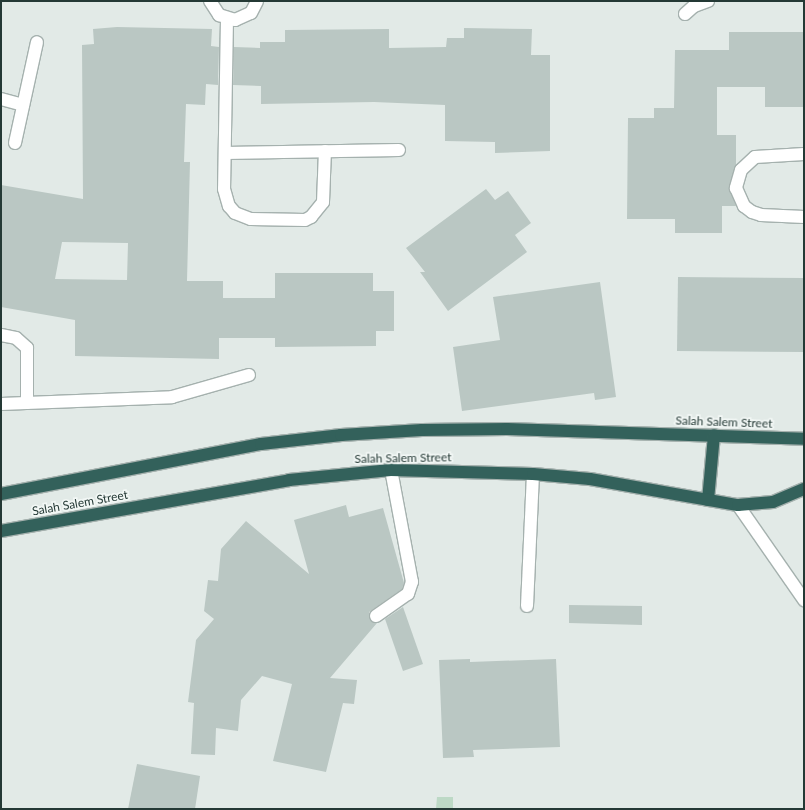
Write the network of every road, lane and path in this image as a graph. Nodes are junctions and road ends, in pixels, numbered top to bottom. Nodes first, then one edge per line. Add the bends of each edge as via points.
1 (210, 1) edge
2 (257, 1) edge
3 (708, 1) edge
4 (685, 14) dead end
5 (227, 19) junction
6 (37, 42) dead end
7 (1, 99) edge
8 (23, 105) junction
9 (15, 143) dead end
10 (399, 150) dead end
11 (325, 151) junction
12 (225, 153) junction
13 (804, 154) edge
14 (804, 217) edge
15 (1, 335) edge
16 (249, 375) dead end
17 (27, 403) junction
18 (1, 404) edge
19 (714, 435) junction
20 (804, 439) edge
21 (391, 470) junction
22 (533, 474) junction
23 (804, 489) edge
24 (1, 494) edge
25 (708, 500) junction
26 (738, 505) junction
27 (1, 531) edge
28 (804, 600) edge
29 (527, 606) dead end
30 (376, 616) dead end

1 - 5 street via 219,15
2 - 5 street via 251,13 244,18
3 - 4 street via 694,6
5 - 12 street
6 - 8 street
7 - 8 street
8 - 9 street
10 - 11 street
11 - 12 street
11 - 12 street via 323,202 316,214 305,220 251,219 235,213 225,198
13 - 14 street via 755,157 741,170 736,188 744,206 752,212 761,215
15 - 17 street via 16,338 27,348
16 - 17 street via 172,397
17 - 18 street
19 - 20 highway, Salah Salem Street
19 - 24 highway, Salah Salem Street via 507,429 341,434 261,444
19 - 25 highway
21 - 22 highway, Salah Salem Street
21 - 27 highway, Salah Salem Street via 289,480
21 - 30 street via 412,582 408,594
22 - 25 highway, Salah Salem Street via 590,479
22 - 29 street
23 - 26 highway, Salah Salem Street via 773,502
25 - 26 highway, Salah Salem Street
26 - 28 street

